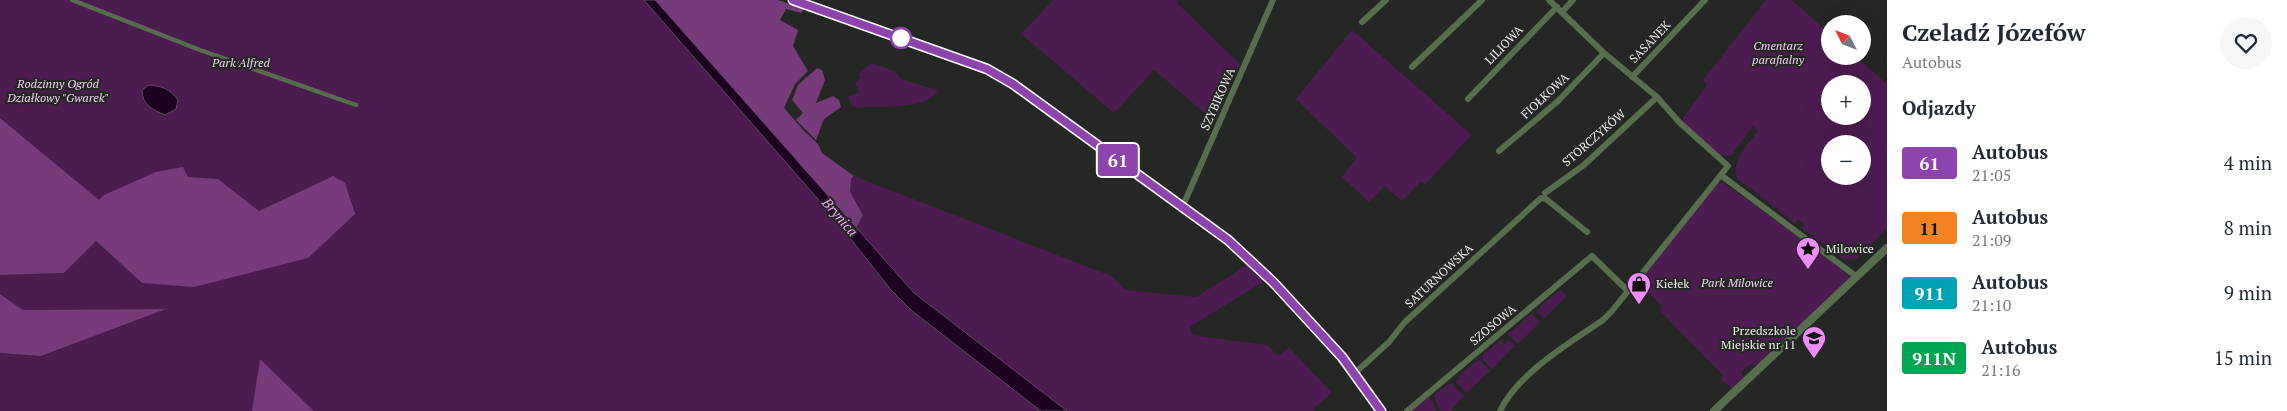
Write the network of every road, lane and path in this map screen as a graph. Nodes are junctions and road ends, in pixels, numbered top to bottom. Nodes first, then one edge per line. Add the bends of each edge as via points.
1 (72, 0) edge
2 (793, 0) edge
3 (1272, 0) edge
4 (1386, 0) edge
5 (1482, 0) edge
6 (1549, 0) edge
7 (1573, 0) edge
8 (1705, 0) edge
9 (1560, 9) junction
10 (1362, 22) dead end
11 (1604, 54) junction
12 (1412, 67) dead end
13 (1632, 77) junction
14 (1657, 97) junction
15 (1468, 99) dead end
16 (356, 106) dead end
17 (1499, 151) dead end
18 (1722, 176) junction
19 (1543, 195) junction
20 (1181, 205) junction
21 (1587, 232) dead end
22 (1887, 248) edge
23 (1857, 277) junction
24 (1628, 291) junction
25 (1355, 373) junction
26 (1381, 411) edge
27 (1407, 411) edge
28 (1500, 411) edge
29 (1714, 411) edge

1 - 16 street
2 - 20 street via 987,69 1013,84
3 - 20 street, SZYBIKOWA
4 - 10 street
5 - 12 street
6 - 9 street
7 - 9 street, LILIOWA
8 - 13 street, SASANEK
9 - 11 street
9 - 15 street, LILIOWA
11 - 13 street
11 - 17 street, FIOŁKOWA via 1558,101
13 - 14 street
14 - 18 street via 1679,122 1728,166
14 - 19 street, STORCZYKÓW via 1584,165
18 - 23 street
18 - 24 street
19 - 21 street
19 - 25 street, SATURNOWSKA via 1404,323 1389,342
20 - 25 street via 1228,240 1263,272
22 - 23 street
23 - 29 street
24 - 27 street, SZOSOWA via 1592,256
24 - 28 street via 1603,320 1533,371
25 - 26 street

